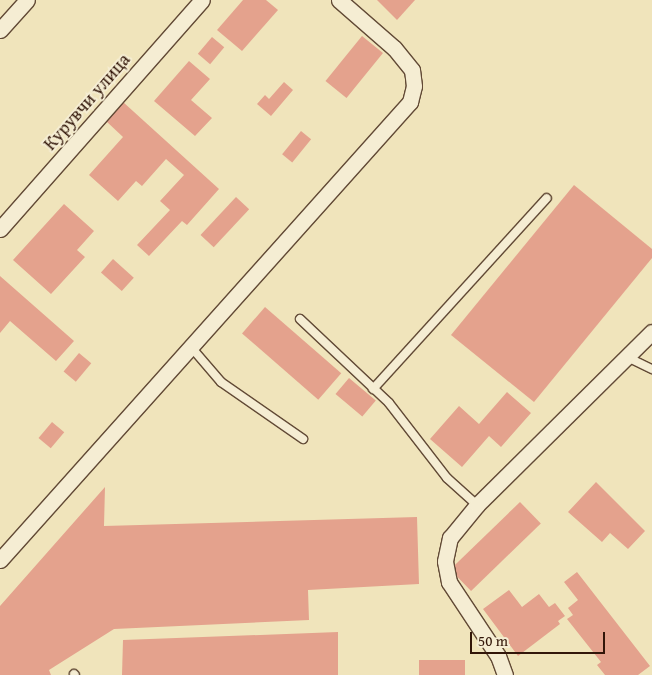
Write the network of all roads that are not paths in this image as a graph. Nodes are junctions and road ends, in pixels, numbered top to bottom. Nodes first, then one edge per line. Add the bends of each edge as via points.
1 (27, 0) edge
2 (202, 0) edge
3 (339, 0) edge
4 (0, 30) edge
5 (547, 198) dead end
6 (3, 221) edge
7 (300, 319) dead end
8 (652, 332) edge
9 (191, 347) junction
10 (626, 357) junction
11 (652, 368) edge
12 (374, 389) junction
13 (303, 439) dead end
14 (477, 505) junction
15 (0, 560) edge
16 (505, 675) edge

1 - 4 street
2 - 6 street, Курувчи улица
3 - 9 street via 394,48 412,70 414,86 410,102
5 - 12 lane
7 - 12 lane
8 - 10 street
9 - 13 lane via 221,382
9 - 15 street
10 - 11 lane
10 - 14 street
12 - 14 lane via 389,403 447,478
14 - 16 street via 450,538 445,572 498,656

